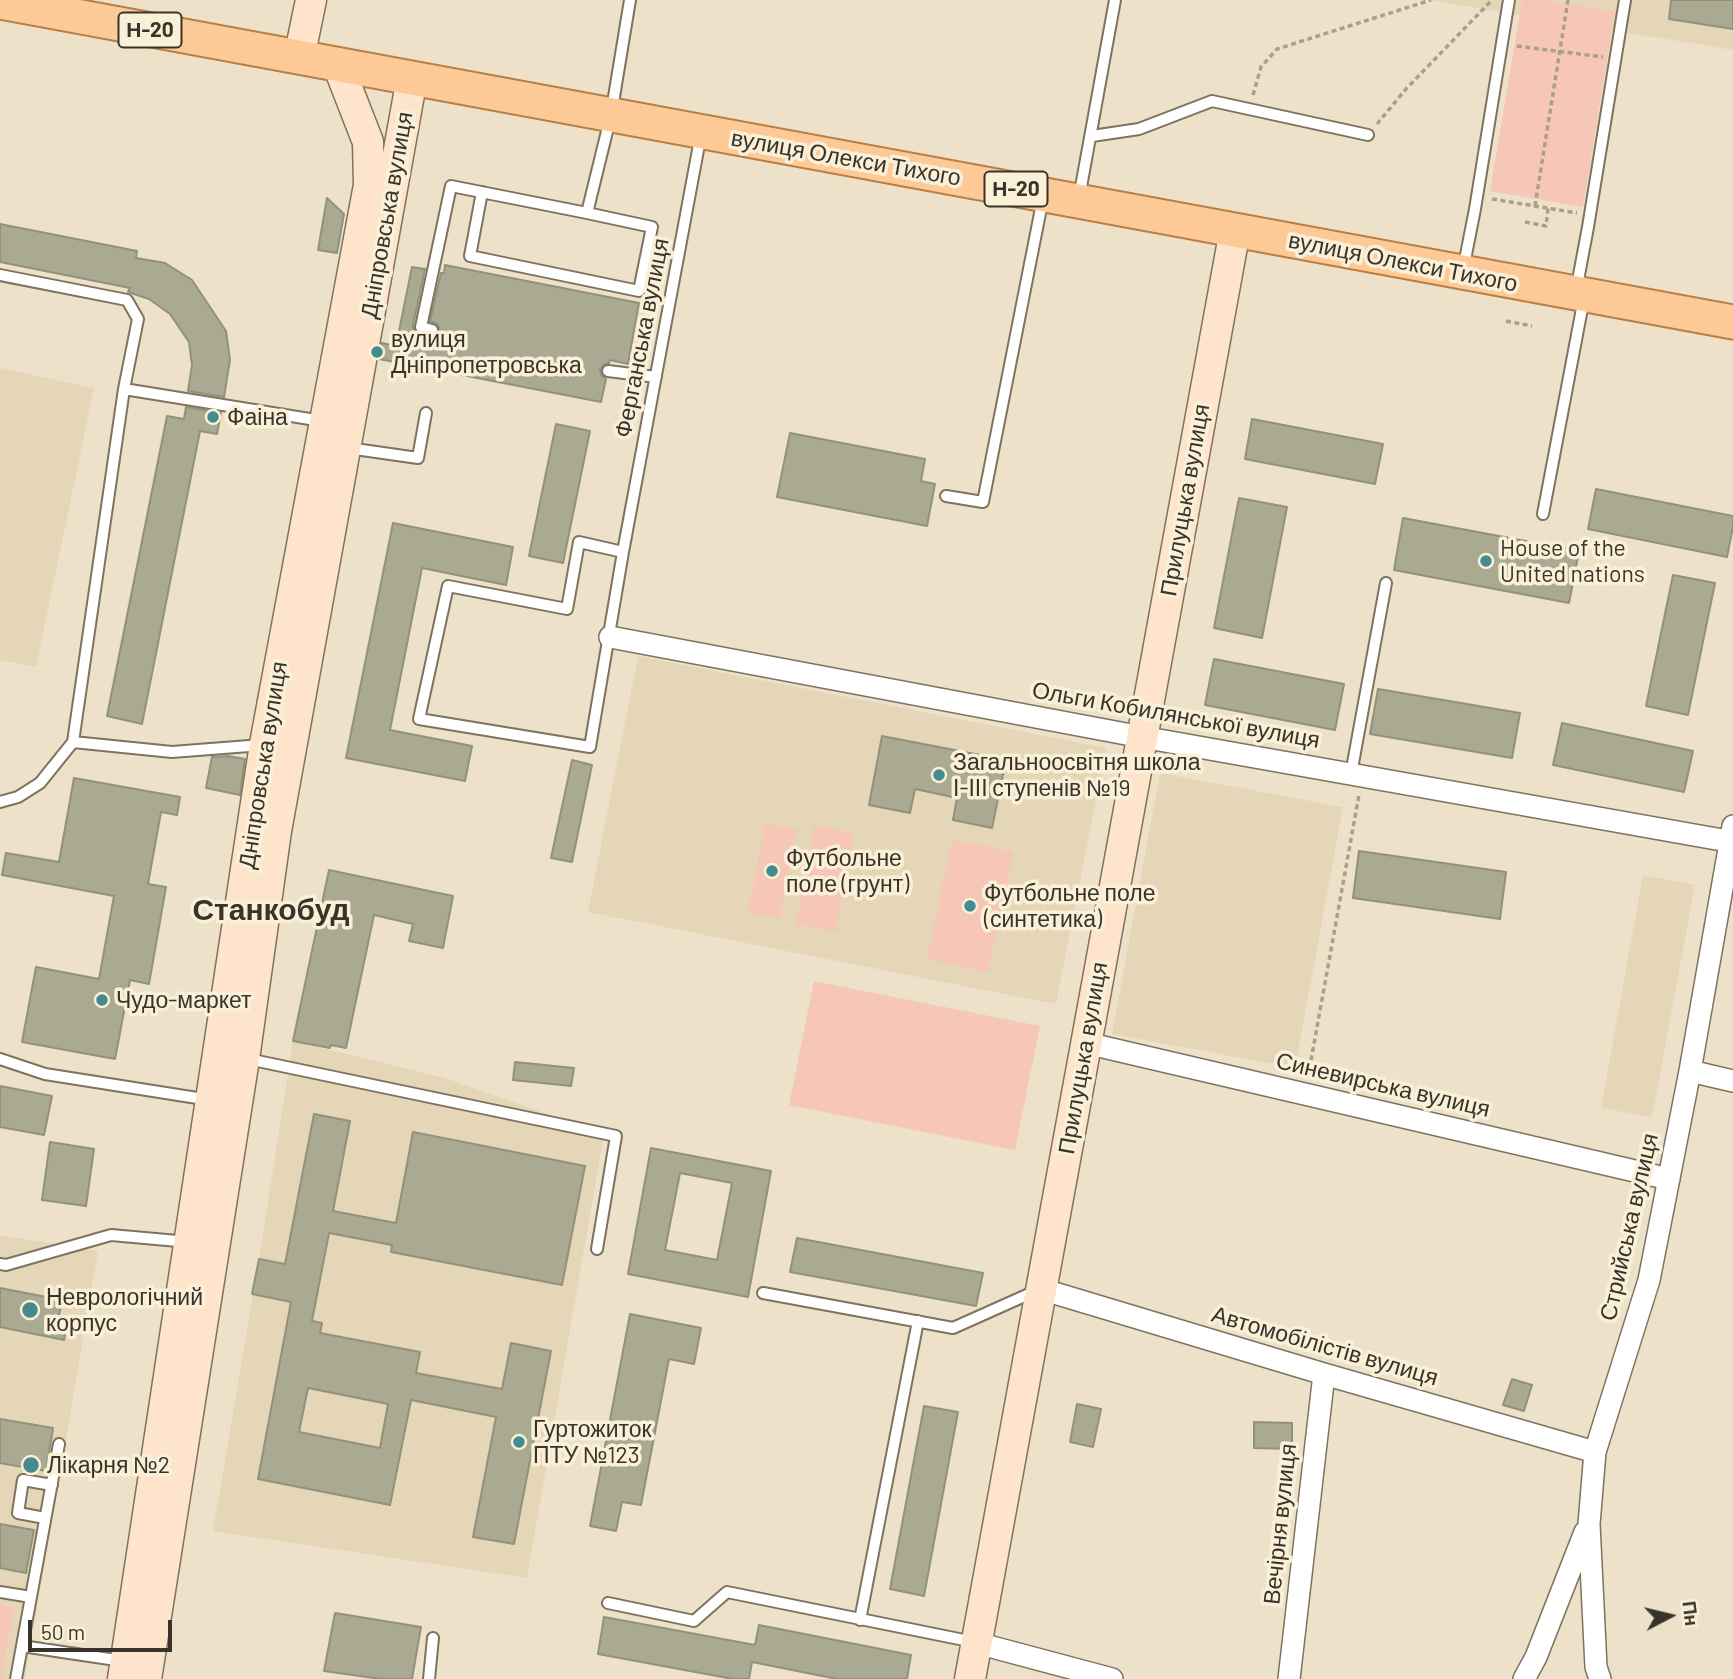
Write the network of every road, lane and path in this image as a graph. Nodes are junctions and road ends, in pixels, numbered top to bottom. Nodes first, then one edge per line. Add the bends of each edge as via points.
1 (311, 0) edge
2 (630, 0) edge
3 (1115, 0) edge
4 (1431, 0) edge
5 (1492, 0) edge
6 (1508, 0) edge
7 (1568, 0) edge
8 (1625, 0) edge
9 (0, 2) edge
10 (1501, 44) junction
11 (1560, 51) junction
12 (299, 58) junction
13 (1615, 58) junction
14 (338, 65) junction
15 (412, 78) junction
16 (1249, 109) junction
17 (611, 114) junction
18 (701, 131) junction
19 (1368, 135) joint
20 (1092, 136) junction
21 (482, 192) junction
22 (1044, 194) junction
23 (1477, 197) junction
24 (1079, 200) junction
25 (1535, 206) junction
26 (1548, 208) junction
27 (587, 213) junction
28 (1590, 215) junction
29 (1525, 222) dead end
30 (1235, 230) junction
31 (1463, 273) junction
32 (0, 275) edge
33 (1580, 294) junction
34 (1506, 321) dead end
35 (1733, 322) edge
36 (1532, 326) dead end
37 (432, 330) dead end
38 (608, 371) dead end
39 (656, 377) junction
40 (124, 389) junction
41 (426, 413) dead end
42 (339, 429) junction
43 (946, 496) dead end
44 (1543, 514) dead end
45 (623, 552) junction
46 (1386, 583) dead end
47 (610, 637) junction
48 (1142, 737) junction
49 (73, 742) junction
50 (278, 747) junction
51 (1357, 775) junction
52 (0, 802) edge
53 (1732, 836) edge
54 (1086, 1043) junction
55 (230, 1056) junction
56 (0, 1059) edge
57 (1690, 1071) junction
58 (1308, 1077) dead end
59 (1733, 1081) edge
60 (223, 1102) junction
61 (1669, 1179) junction
62 (201, 1244) junction
63 (597, 1249) dead end
64 (0, 1264) edge
65 (1041, 1289) junction
66 (763, 1293) dead end
67 (918, 1321) junction
68 (1324, 1374) junction
69 (59, 1444) dead end
70 (1595, 1452) junction
71 (51, 1485) junction
72 (45, 1518) junction
73 (1589, 1524) junction
74 (0, 1592) edge
75 (31, 1597) junction
76 (608, 1603) dead end
77 (860, 1620) junction
78 (433, 1638) dead end
79 (977, 1643) junction
80 (22, 1646) junction
81 (135, 1671) edge
82 (16, 1679) edge
83 (429, 1679) edge
84 (970, 1679) edge
85 (1112, 1679) edge
86 (1289, 1679) edge
87 (1524, 1679) edge
88 (1600, 1679) edge

1 - 12 street
2 - 17 lane
3 - 20 lane
4 - 16 path via 1277,49 1261,67
5 - 19 path
6 - 10 lane
7 - 11 path
8 - 13 lane
9 - 12 main road, вулиця Олекси Тихого / Н-20
10 - 11 path
10 - 23 lane
11 - 13 path
11 - 25 path
12 - 14 main road, вулиця Олекси Тихого / Н-20
13 - 28 lane
14 - 15 main road, вулиця Олекси Тихого / Н-20
14 - 42 street, Дніпровська вулиця via 368,142 369,185
15 - 17 main road, вулиця Олекси Тихого / Н-20
15 - 42 street, Дніпровська вулиця
16 - 19 lane
16 - 20 lane via 1212,101 1139,129
17 - 18 main road, вулиця Олекси Тихого / Н-20
17 - 27 lane
18 - 22 main road, вулиця Олекси Тихого / Н-20
18 - 39 lane, Ферганська вулиця
20 - 24 lane
21 - 27 lane
21 - 27 lane via 470,256 639,291 652,227
21 - 37 lane via 451,186 421,327
22 - 24 main road, вулиця Олекси Тихого / Н-20
22 - 43 lane via 983,502
23 - 25 path
23 - 31 lane
24 - 30 main road, вулиця Олекси Тихого / Н-20
25 - 26 path
26 - 28 path
26 - 29 path via 1546,226
28 - 33 lane
30 - 31 main road, вулиця Олекси Тихого / Н-20
30 - 48 street, Прилуцька вулиця
31 - 33 main road, вулиця Олекси Тихого / Н-20
32 - 40 lane via 127,300 138,319
33 - 35 main road, вулиця Олекси Тихого / Н-20
33 - 44 lane
34 - 36 path
38 - 39 lane
39 - 45 lane, Ферганська вулиця
40 - 42 lane
40 - 49 lane
41 - 42 lane via 418,458
42 - 50 street, Дніпровська вулиця
45 - 47 lane, Ферганська вулиця
45 - 47 lane, Ферганська вулиця via 579,542 567,609 448,586 419,719 590,747
46 - 51 lane
47 - 48 street, Ольги Кобилянської вулиця
48 - 51 street, Ольги Кобилянської вулиця
48 - 54 street, Прилуцька вулиця
49 - 50 lane via 172,752
49 - 52 lane via 40,783
50 - 55 street, Дніпровська вулиця via 276,831
51 - 53 street, Ольги Кобилянської вулиця
51 - 58 path
53 - 57 street, Стрийська вулиця
54 - 61 street, Синевирська вулиця
54 - 65 street, Прилуцька вулиця
55 - 60 street, Дніпровська вулиця
55 - 63 lane via 616,1136
56 - 60 lane via 45,1074
57 - 59 street
57 - 61 street, Стрийська вулиця
60 - 62 street, Дніпровська вулиця
61 - 70 street, Стрийська вулиця via 1649,1280
62 - 64 lane via 111,1235
62 - 81 street, Дніпровська вулиця
65 - 67 lane via 953,1328
65 - 68 street, Автомобілістів вулиця
65 - 79 street, Прилуцька вулиця
66 - 67 lane
67 - 77 lane
68 - 70 street, Автомобілістів вулиця
68 - 86 street, Вечірня вулиця
69 - 71 lane
70 - 73 street, Стрийська вулиця
71 - 72 lane
71 - 72 lane via 23,1480 18,1513
72 - 75 lane
73 - 87 street
73 - 88 street, Стрийська вулиця
74 - 75 lane
75 - 80 lane
76 - 77 lane via 694,1621 727,1592
77 - 79 lane
78 - 83 lane
79 - 84 street, Прилуцька вулиця
79 - 85 street
80 - 81 lane
80 - 82 lane

